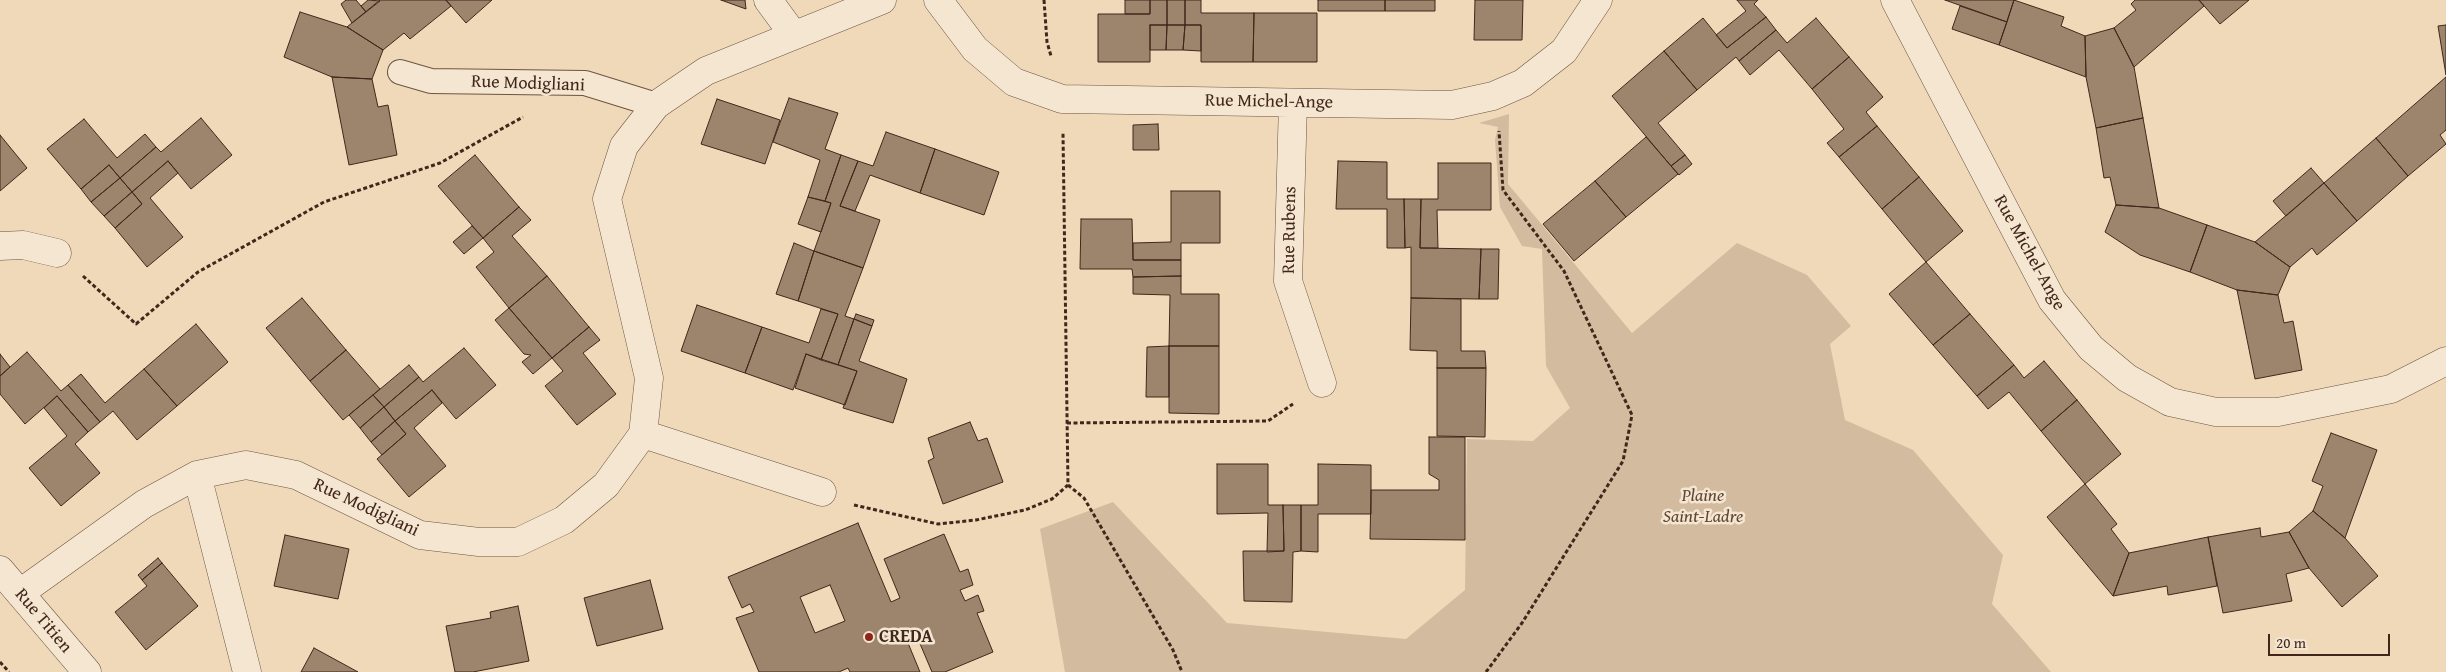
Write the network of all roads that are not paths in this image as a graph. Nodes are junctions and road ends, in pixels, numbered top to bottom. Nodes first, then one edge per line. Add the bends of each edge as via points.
1 (768, 0) edge
2 (882, 0) edge
3 (938, 0) edge
4 (1598, 0) edge
5 (1895, 0) edge
6 (793, 34) junction
7 (400, 72) dead end
8 (1293, 102) junction
9 (656, 105) junction
10 (0, 246) edge
11 (57, 253) road end
12 (2446, 361) edge
13 (1322, 383) road end
14 (643, 434) junction
15 (197, 475) junction
16 (822, 492) road end
17 (0, 570) edge
18 (20, 593) junction
19 (87, 672) edge
20 (247, 672) edge

1 - 6 street
2 - 6 street, Rue Modigliani
3 - 8 street, Rue Michel-Ange via 975,49 1014,82 1062,100
4 - 8 street, Rue Michel-Ange via 1564,51 1523,83 1493,96 1452,104
5 - 12 street, Rue Michel-Ange via 2052,300 2091,348 2126,378 2170,402 2216,412 2278,412 2391,389
6 - 9 street, Rue Modigliani via 706,71
7 - 9 lane, Rue Modigliani via 431,81 585,83
8 - 13 street, Rue Rubens via 1288,281
9 - 14 street, Rue Modigliani via 624,146 608,199 649,378
10 - 11 street via 23,245
14 - 15 street, Rue Modigliani via 606,485 564,520 518,542 479,542 420,535 296,475 246,465
14 - 16 street
15 - 18 street, Rue Modigliani via 144,504
15 - 20 street
17 - 18 street, Rue Titien
18 - 19 street, Rue Titien

